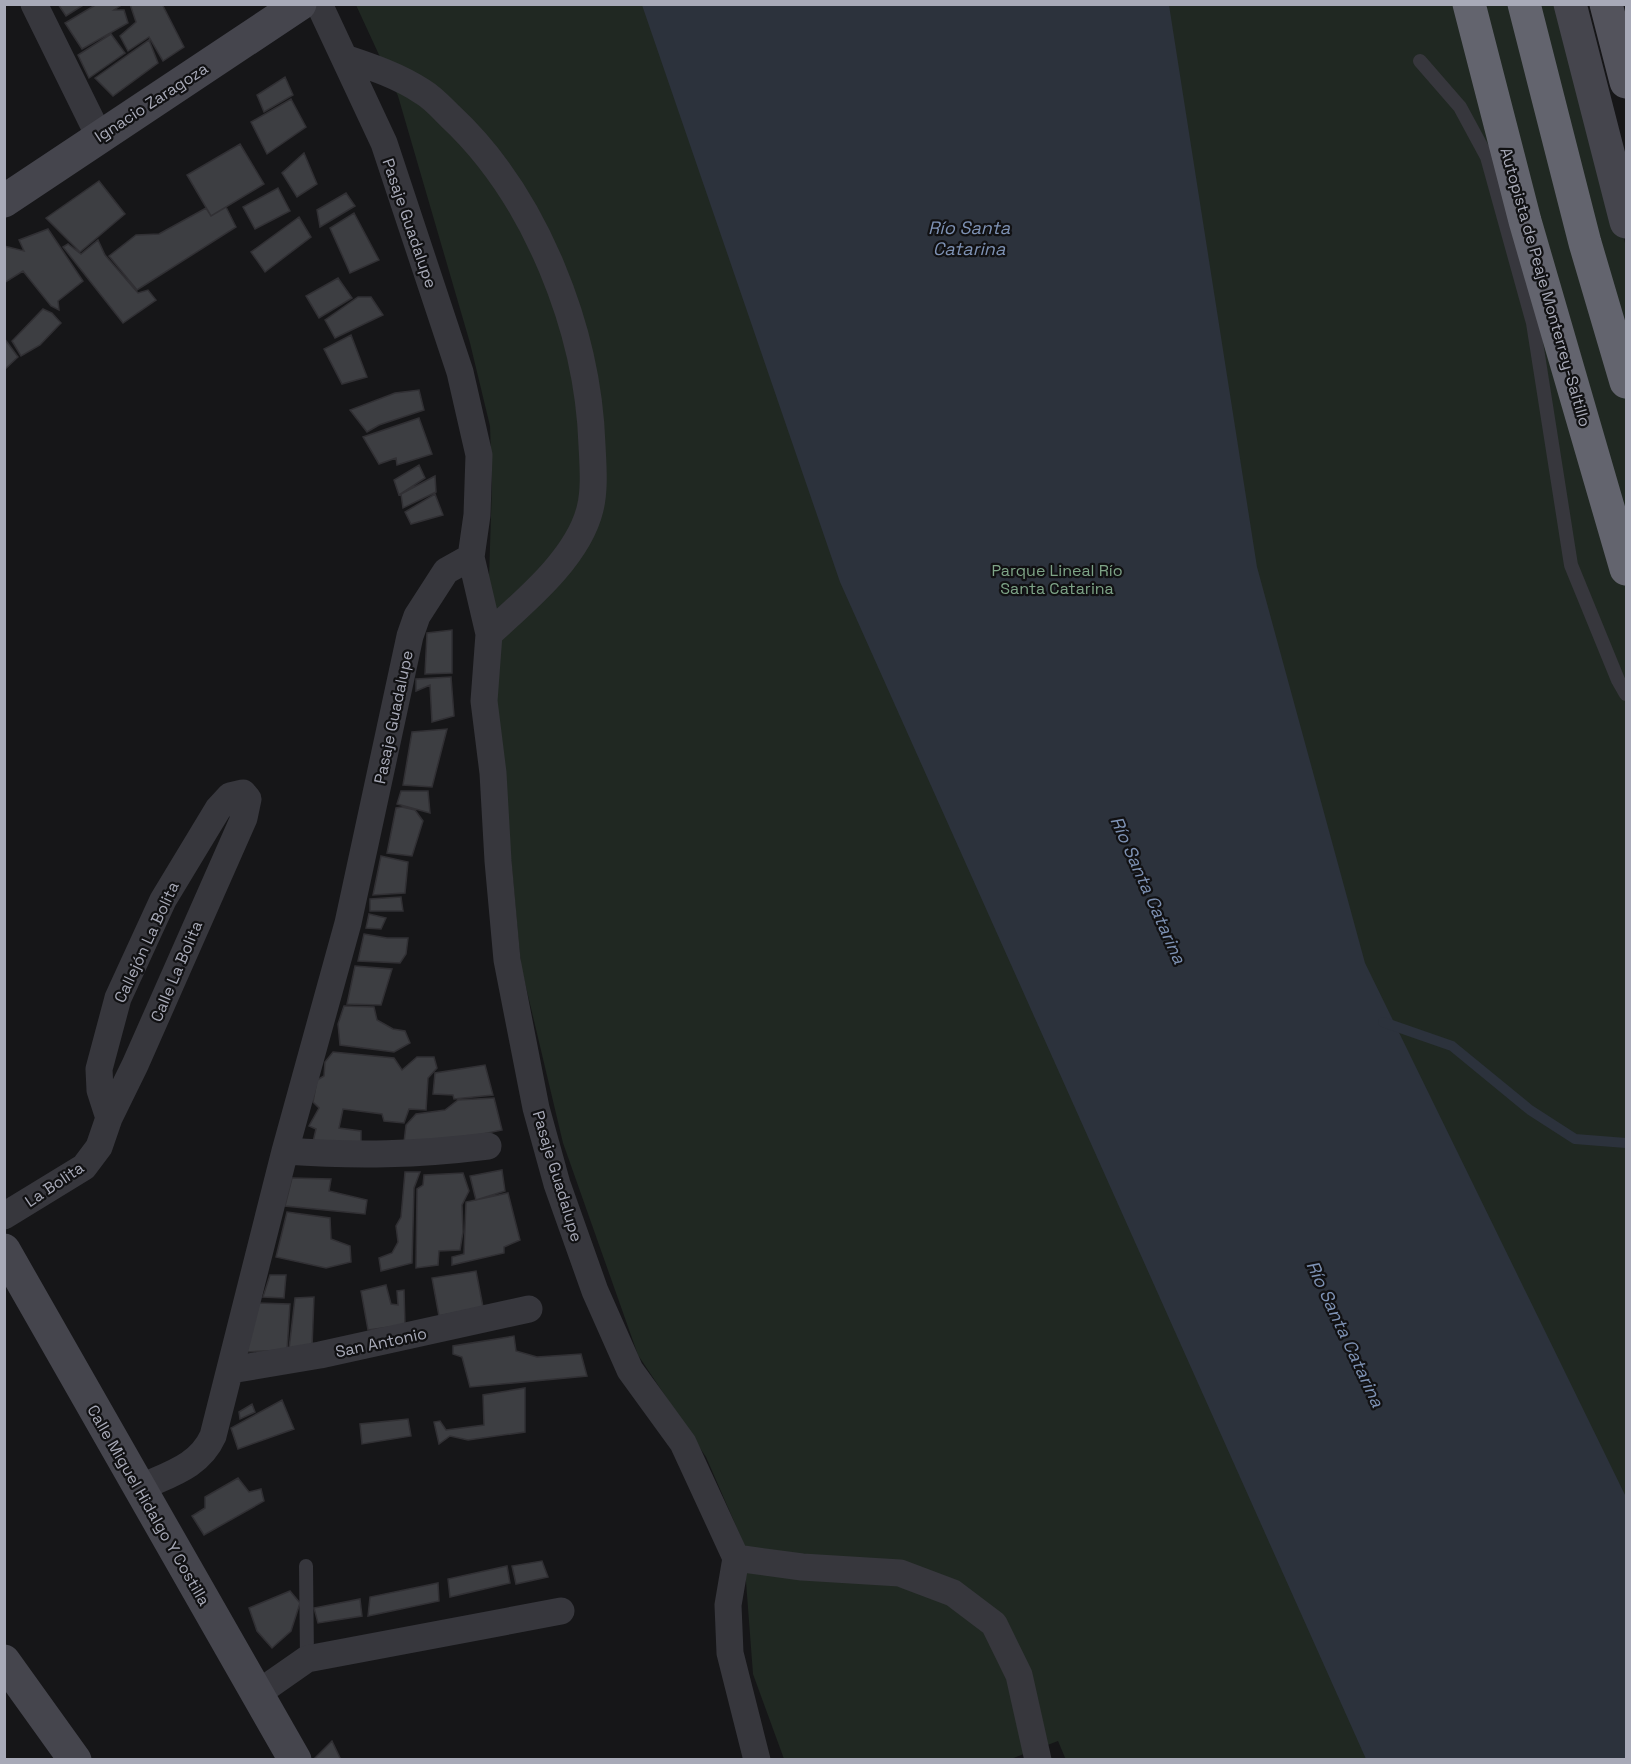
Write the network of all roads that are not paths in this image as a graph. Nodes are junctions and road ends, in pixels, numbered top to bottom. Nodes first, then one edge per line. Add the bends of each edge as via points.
1 (34, 4) edge
2 (300, 4) edge
3 (319, 4) edge
4 (1469, 4) edge
5 (1524, 4) edge
6 (1570, 4) edge
7 (1606, 4) edge
8 (345, 58) junction
9 (1420, 61) dead end
10 (1626, 82) edge
11 (99, 136) junction
12 (1617, 156) edge
13 (4, 201) edge
14 (1626, 222) edge
15 (1626, 382) edge
16 (471, 557) junction
17 (1626, 569) edge
18 (489, 634) junction
19 (1626, 694) edge
20 (247, 795) joint
21 (135, 961) junction
22 (172, 980) junction
23 (109, 1118) junction
24 (488, 1146) dead end
25 (99, 1147) joint
26 (285, 1151) junction
27 (4, 1216) edge
28 (4, 1250) edge
29 (530, 1309) dead end
30 (231, 1370) junction
31 (140, 1488) junction
32 (736, 1558) junction
33 (306, 1566) dead end
34 (561, 1611) dead end
35 (307, 1659) junction
36 (4, 1661) edge
37 (257, 1694) junction
38 (71, 1758) edge
39 (295, 1760) edge
40 (757, 1760) edge
41 (1038, 1760) edge

1 - 11 street
2 - 11 street, Ignacio Zaragoza
3 - 8 street, Pasaje Guadalupe
4 - 17 highway, Autopista de Peaje Monterrey-Saltillo via 1525,221
5 - 15 highway via 1585,243
6 - 12 street
7 - 10 main road
8 - 16 street, Pasaje Guadalupe via 384,143 460,372 479,455
8 - 18 street via 389,73 425,93 471,135 514,192 549,264 573,328 591,402 594,469 590,509 573,545 546,581
9 - 19 lane via 1460,107 1486,157 1533,323 1571,565
11 - 13 street, Ignacio Zaragoza
12 - 14 street
16 - 18 street, Pasaje Guadalupe
16 - 26 street, Pasaje Guadalupe via 446,571 417,616 410,636 348,923
18 - 32 street, Pasaje Guadalupe via 484,701 507,960 536,1108 557,1184 595,1291 625,1360 683,1443
20 - 21 street, Callejón La Bolita via 230,796 218,809 163,900
20 - 22 street, Calle La Bolita via 244,818
21 - 22 street
21 - 23 street, Callejón La Bolita via 118,998 99,1069 100,1090
22 - 23 street, Calle La Bolita
23 - 25 street, Calle La Bolita
24 - 26 street via 422,1155
25 - 27 street, La Bolita via 77,1172
26 - 30 street, Pasaje Guadalupe
28 - 31 street, Calle Miguel Hidalgo Y Costilla
29 - 30 street, San Antonio via 310,1357
30 - 31 street, Pasaje Guadalupe via 206,1452 196,1461
31 - 37 street, Calle Miguel Hidalgo Y Costilla
32 - 40 street via 728,1605 730,1653
32 - 41 street via 900,1574 953,1593 994,1624 1019,1675
33 - 35 lane
34 - 35 street
35 - 37 street
36 - 38 street
37 - 39 street, Calle Miguel Hidalgo Y Costilla

